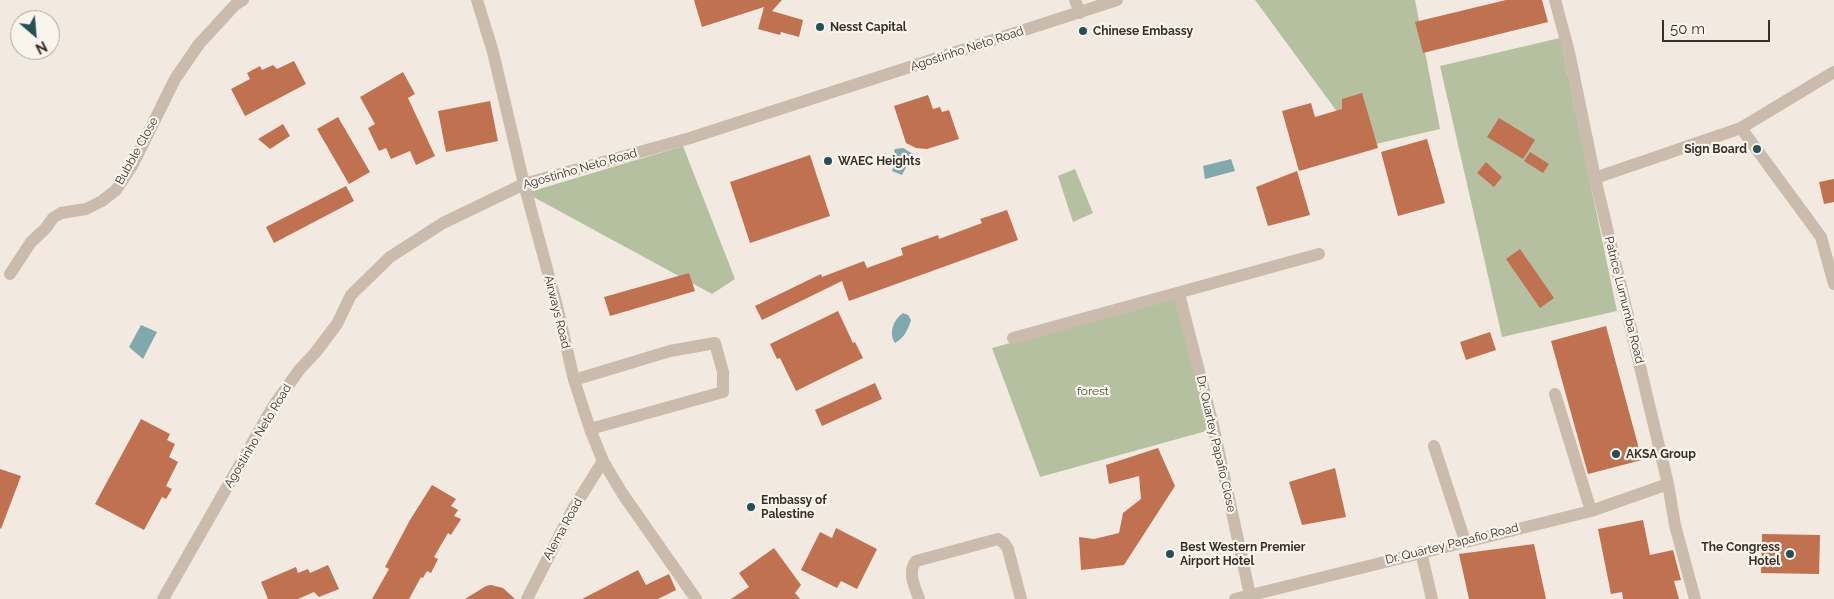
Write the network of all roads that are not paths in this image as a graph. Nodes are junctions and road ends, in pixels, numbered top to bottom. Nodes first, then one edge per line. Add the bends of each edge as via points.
1 (243, 0) edge
2 (477, 0) edge
3 (1075, 0) edge
4 (1117, 0) edge
5 (1555, 0) edge
6 (1080, 13) junction
7 (1834, 72) edge
8 (1741, 128) junction
9 (1595, 178) junction
10 (524, 184) junction
11 (1821, 237) junction
12 (1834, 237) edge
13 (1319, 254) dead end
14 (10, 274) dead end
15 (1834, 284) edge
16 (1179, 294) junction
17 (1013, 338) dead end
18 (574, 380) junction
19 (1556, 394) dead end
20 (590, 429) junction
21 (1434, 446) dead end
22 (602, 461) junction
23 (1668, 484) junction
24 (1591, 511) junction
25 (1465, 541) junction
26 (1422, 552) junction
27 (1250, 595) junction
28 (163, 599) edge
29 (527, 599) edge
30 (696, 599) edge
31 (919, 599) edge
32 (1020, 599) edge
33 (1235, 599) edge
34 (1432, 599) edge
35 (1695, 599) edge

1 - 14 street, Bubble Close via 198,44 116,190 86,210 60,213 53,218
2 - 10 street, Airways Road via 493,52
3 - 6 street
4 - 6 street, Agostinho Neto Road
5 - 9 street, Patrice Lumumba Road via 1570,52
6 - 10 street, Agostinho Neto Road via 690,138
7 - 8 street
8 - 9 street
8 - 11 street
9 - 23 street, Patrice Lumumba Road
10 - 18 street, Airways Road
10 - 28 street, Agostinho Neto Road via 428,232 390,257 351,295 336,324 274,405
11 - 12 street
11 - 15 street
13 - 16 street
16 - 17 street
16 - 27 street, Dr. Quartey Papafio Close via 1213,425
18 - 20 street, Airways Road
18 - 20 street via 670,352 715,343 723,372 723,392
19 - 24 street
20 - 22 street, Airways Road
21 - 25 street
22 - 29 street, Alema Road via 573,509
22 - 30 street, Airways Road
23 - 24 street, Dr. Quartey Papafio Road
23 - 35 street, Patrice Lumumba Road via 1675,525
24 - 25 street, Dr. Quartey Papafio Road
25 - 26 street, Dr. Quartey Papafio Road
26 - 27 street, Dr. Quartey Papafio Road
26 - 34 street
27 - 33 street, Dr. Quartey Papafio Road
31 - 32 street via 911,574 916,561 998,539 1008,549

